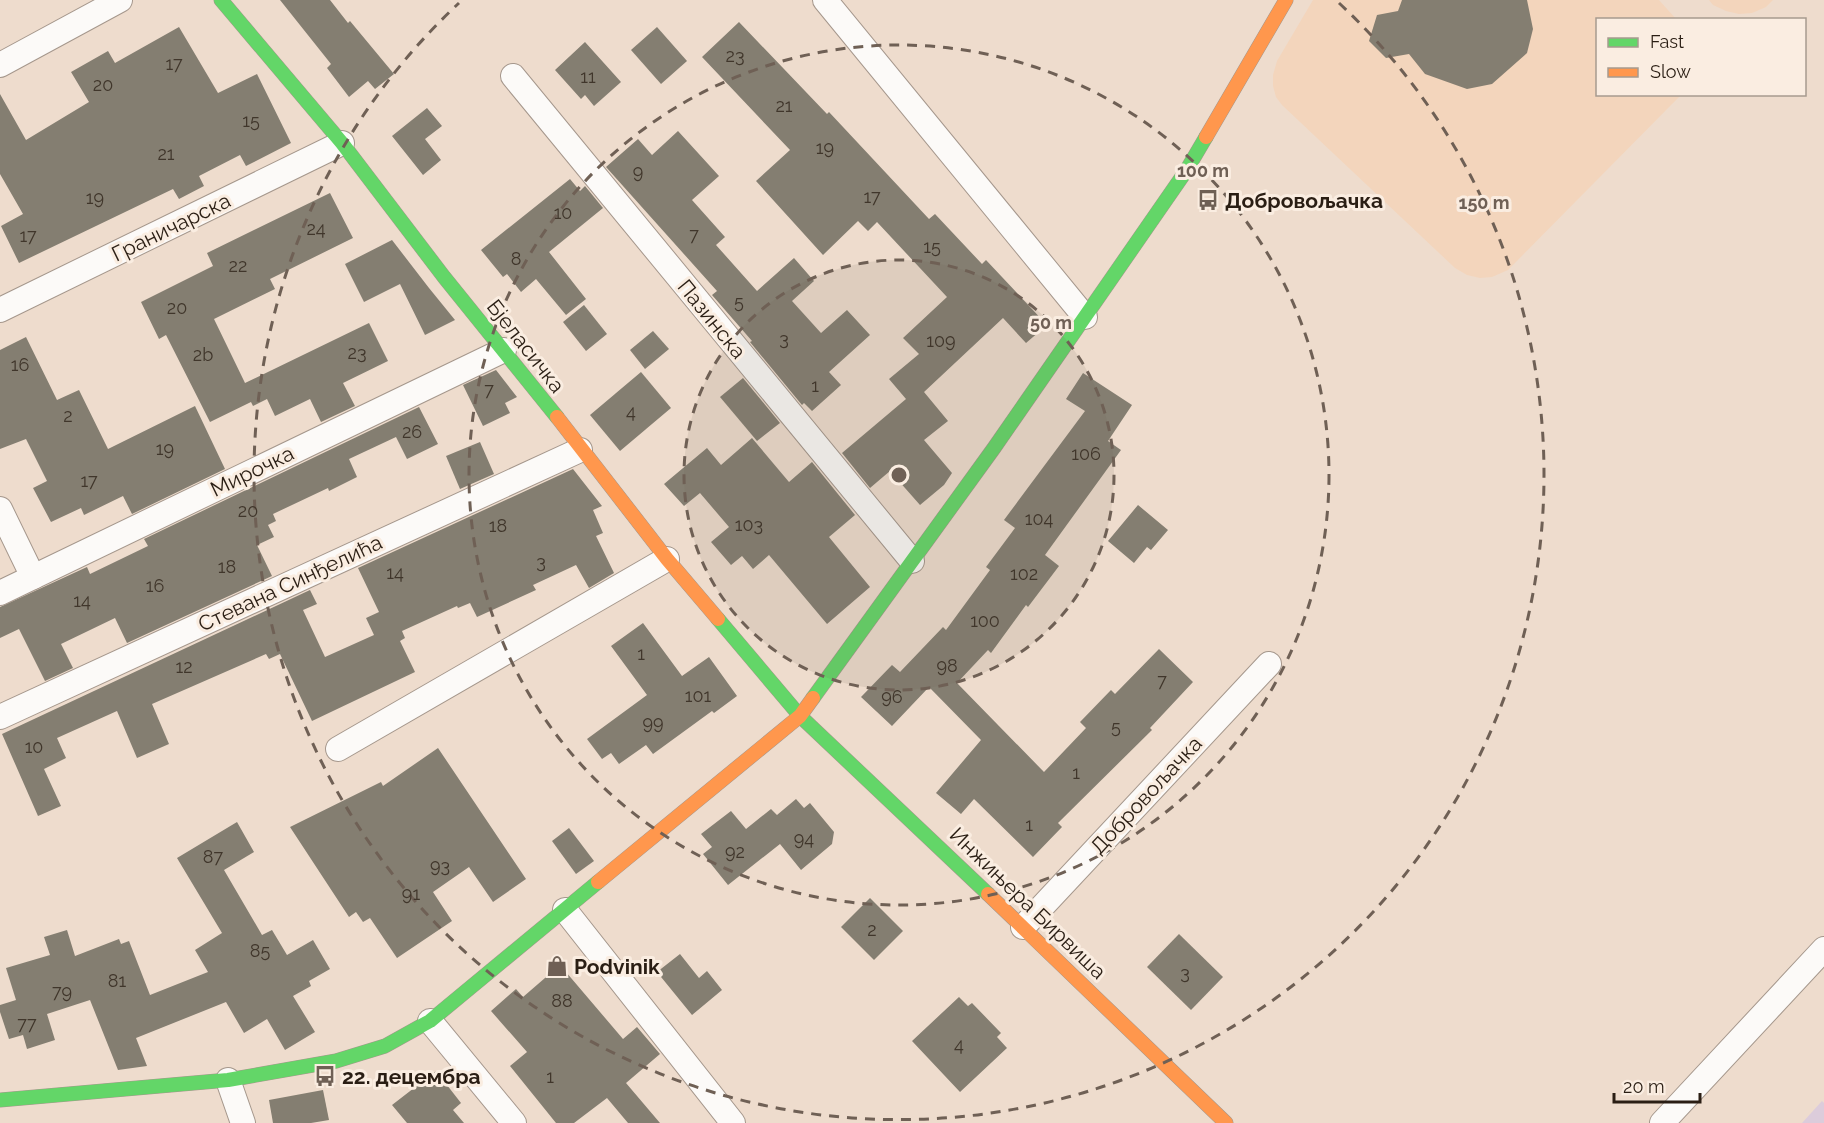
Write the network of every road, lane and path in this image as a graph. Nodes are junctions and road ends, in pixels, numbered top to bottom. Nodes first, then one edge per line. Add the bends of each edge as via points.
1 (120, 0) edge
2 (221, 0) edge
3 (825, 0) edge
4 (1286, 0) edge
5 (0, 65) edge
6 (513, 76) dead end
7 (342, 143) junction
8 (0, 310) edge
9 (1085, 317) junction
10 (504, 350) junction
11 (580, 450) junction
12 (0, 509) edge
13 (667, 559) junction
14 (912, 561) junction
15 (33, 577) junction
16 (0, 593) edge
17 (1269, 664) dead end
18 (800, 716) junction
19 (0, 717) edge
20 (338, 749) dead end
21 (565, 910) junction
22 (1023, 927) junction
23 (1824, 949) edge
24 (430, 1021) junction
25 (228, 1080) junction
26 (0, 1100) edge
27 (243, 1123) edge
28 (514, 1123) edge
29 (733, 1123) edge
30 (1226, 1123) edge
31 (1662, 1123) edge

1 - 5 street
2 - 7 street, Бјеласичка
3 - 9 street
4 - 9 street via 1186,171
6 - 14 street, Пазинска
7 - 8 street, Граничарска
7 - 10 street, Бјеласичка
9 - 14 street
10 - 11 street, Бјеласичка
10 - 15 street, Мирочка
11 - 13 street, Бјеласичка
11 - 19 street, Стевана Синђелића
12 - 15 street
13 - 18 street, Бјеласичка
13 - 20 street
14 - 18 street
15 - 16 street, Мирочка
17 - 22 street, Добровољачка
18 - 21 street
18 - 22 street, Инжињера Бирвиша
21 - 24 street
21 - 29 street
22 - 30 street, Инжињера Бирвиша
23 - 31 street
24 - 25 street via 385,1046 336,1061
24 - 28 street
25 - 26 street
25 - 27 street

